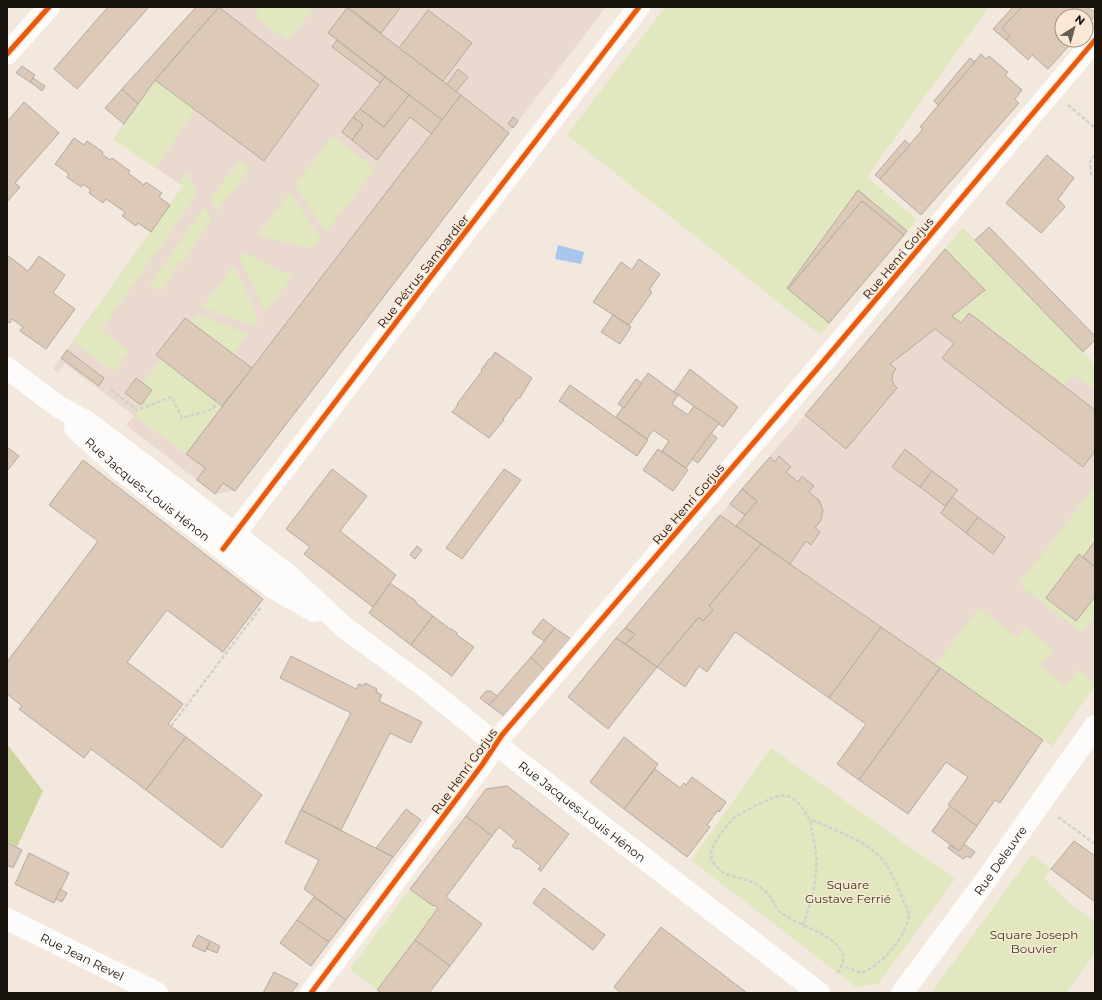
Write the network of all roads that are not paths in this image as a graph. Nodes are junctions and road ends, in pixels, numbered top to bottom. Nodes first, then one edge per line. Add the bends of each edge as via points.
1 (49, 7) edge
2 (639, 7) edge
3 (1095, 40) edge
4 (7, 54) edge
5 (7, 368) edge
6 (229, 542) junction
7 (1095, 726) edge
8 (496, 745) junction
9 (7, 919) edge
10 (157, 993) edge
11 (311, 993) edge
12 (820, 993) edge
13 (902, 993) edge

1 - 4 street
2 - 6 street, Rue Pétrus Sambardier
3 - 8 street, Rue Henri Gorjus
5 - 6 street, Rue Jacques-Louis Hénon via 59,407 78,432 121,470
6 - 8 street, Rue Jacques-Louis Hénon via 275,589 345,628 424,686
7 - 13 street, Rue Deleuvre
8 - 11 street, Rue Henri Gorjus
8 - 12 street, Rue Jacques-Louis Hénon
9 - 10 street, Rue Jean Revel

